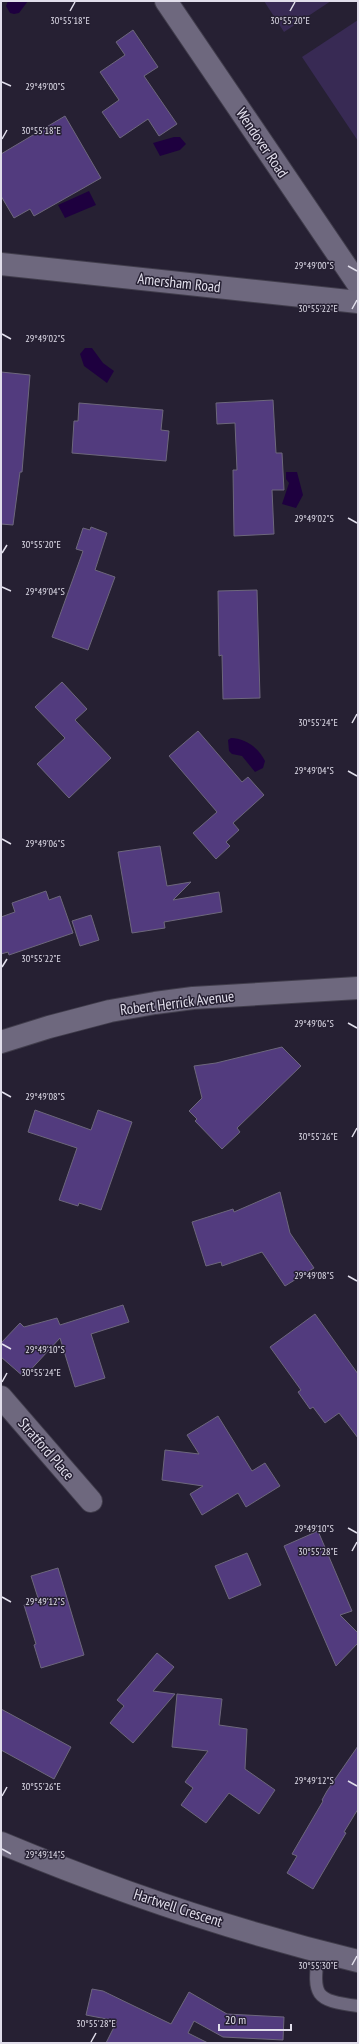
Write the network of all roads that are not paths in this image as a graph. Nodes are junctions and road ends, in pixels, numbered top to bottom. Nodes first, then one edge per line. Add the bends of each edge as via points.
1 (166, 1) edge
2 (1, 264) edge
3 (358, 284) edge
4 (358, 302) edge
5 (358, 988) edge
6 (1, 1042) edge
7 (1, 1397) edge
8 (91, 1502) dead end
9 (1, 1844) edge
10 (318, 1951) junction
11 (358, 1961) edge
12 (358, 2006) edge

1 - 3 street, Wendover Road
2 - 4 street, Amersham Road
5 - 6 street, Robert Herrick Avenue via 193,998 155,1003 57,1025
7 - 8 street, Stratford Place
9 - 10 street, Hartwell Crescent via 156,1901
10 - 11 street, Hartwell Crescent
10 - 12 lane via 315,1982 317,1992 322,1998 333,2003

